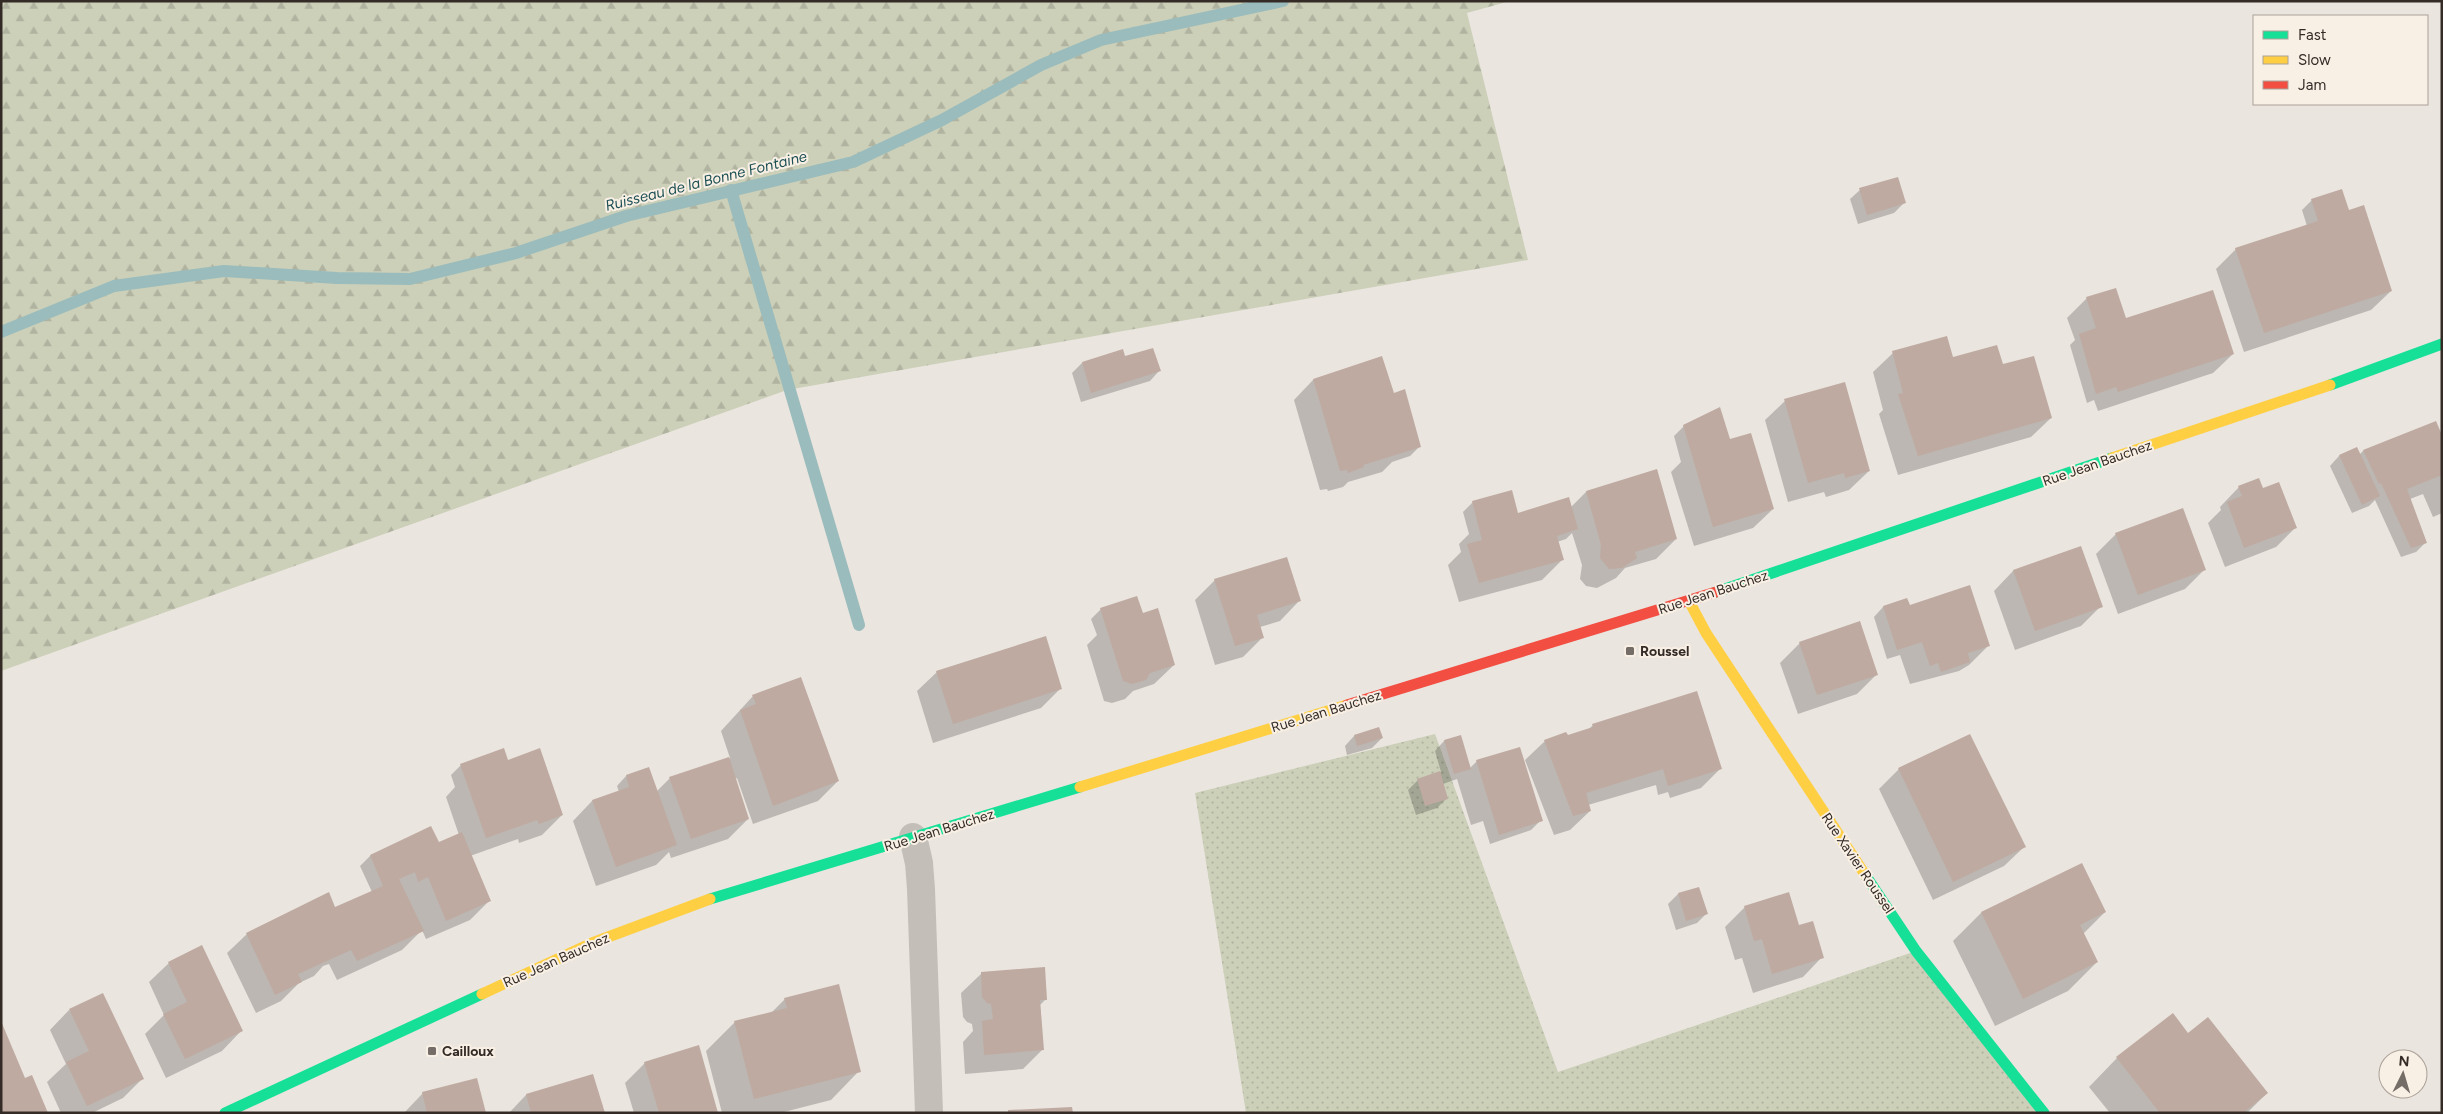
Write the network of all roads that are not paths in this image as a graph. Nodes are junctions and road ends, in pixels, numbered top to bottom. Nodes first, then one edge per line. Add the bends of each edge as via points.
1 (2442, 344) edge
2 (1689, 601) junction
3 (913, 837) junction
4 (225, 1113) edge
5 (929, 1113) edge
6 (2044, 1113) edge

1 - 2 street, Rue Jean Bauchez via 2386,366
2 - 3 street, Rue Jean Bauchez
2 - 6 street, Rue Xavier Roussel via 1706,633 1916,951
3 - 4 street, Rue Jean Bauchez via 730,891 592,943
3 - 5 street via 919,863

